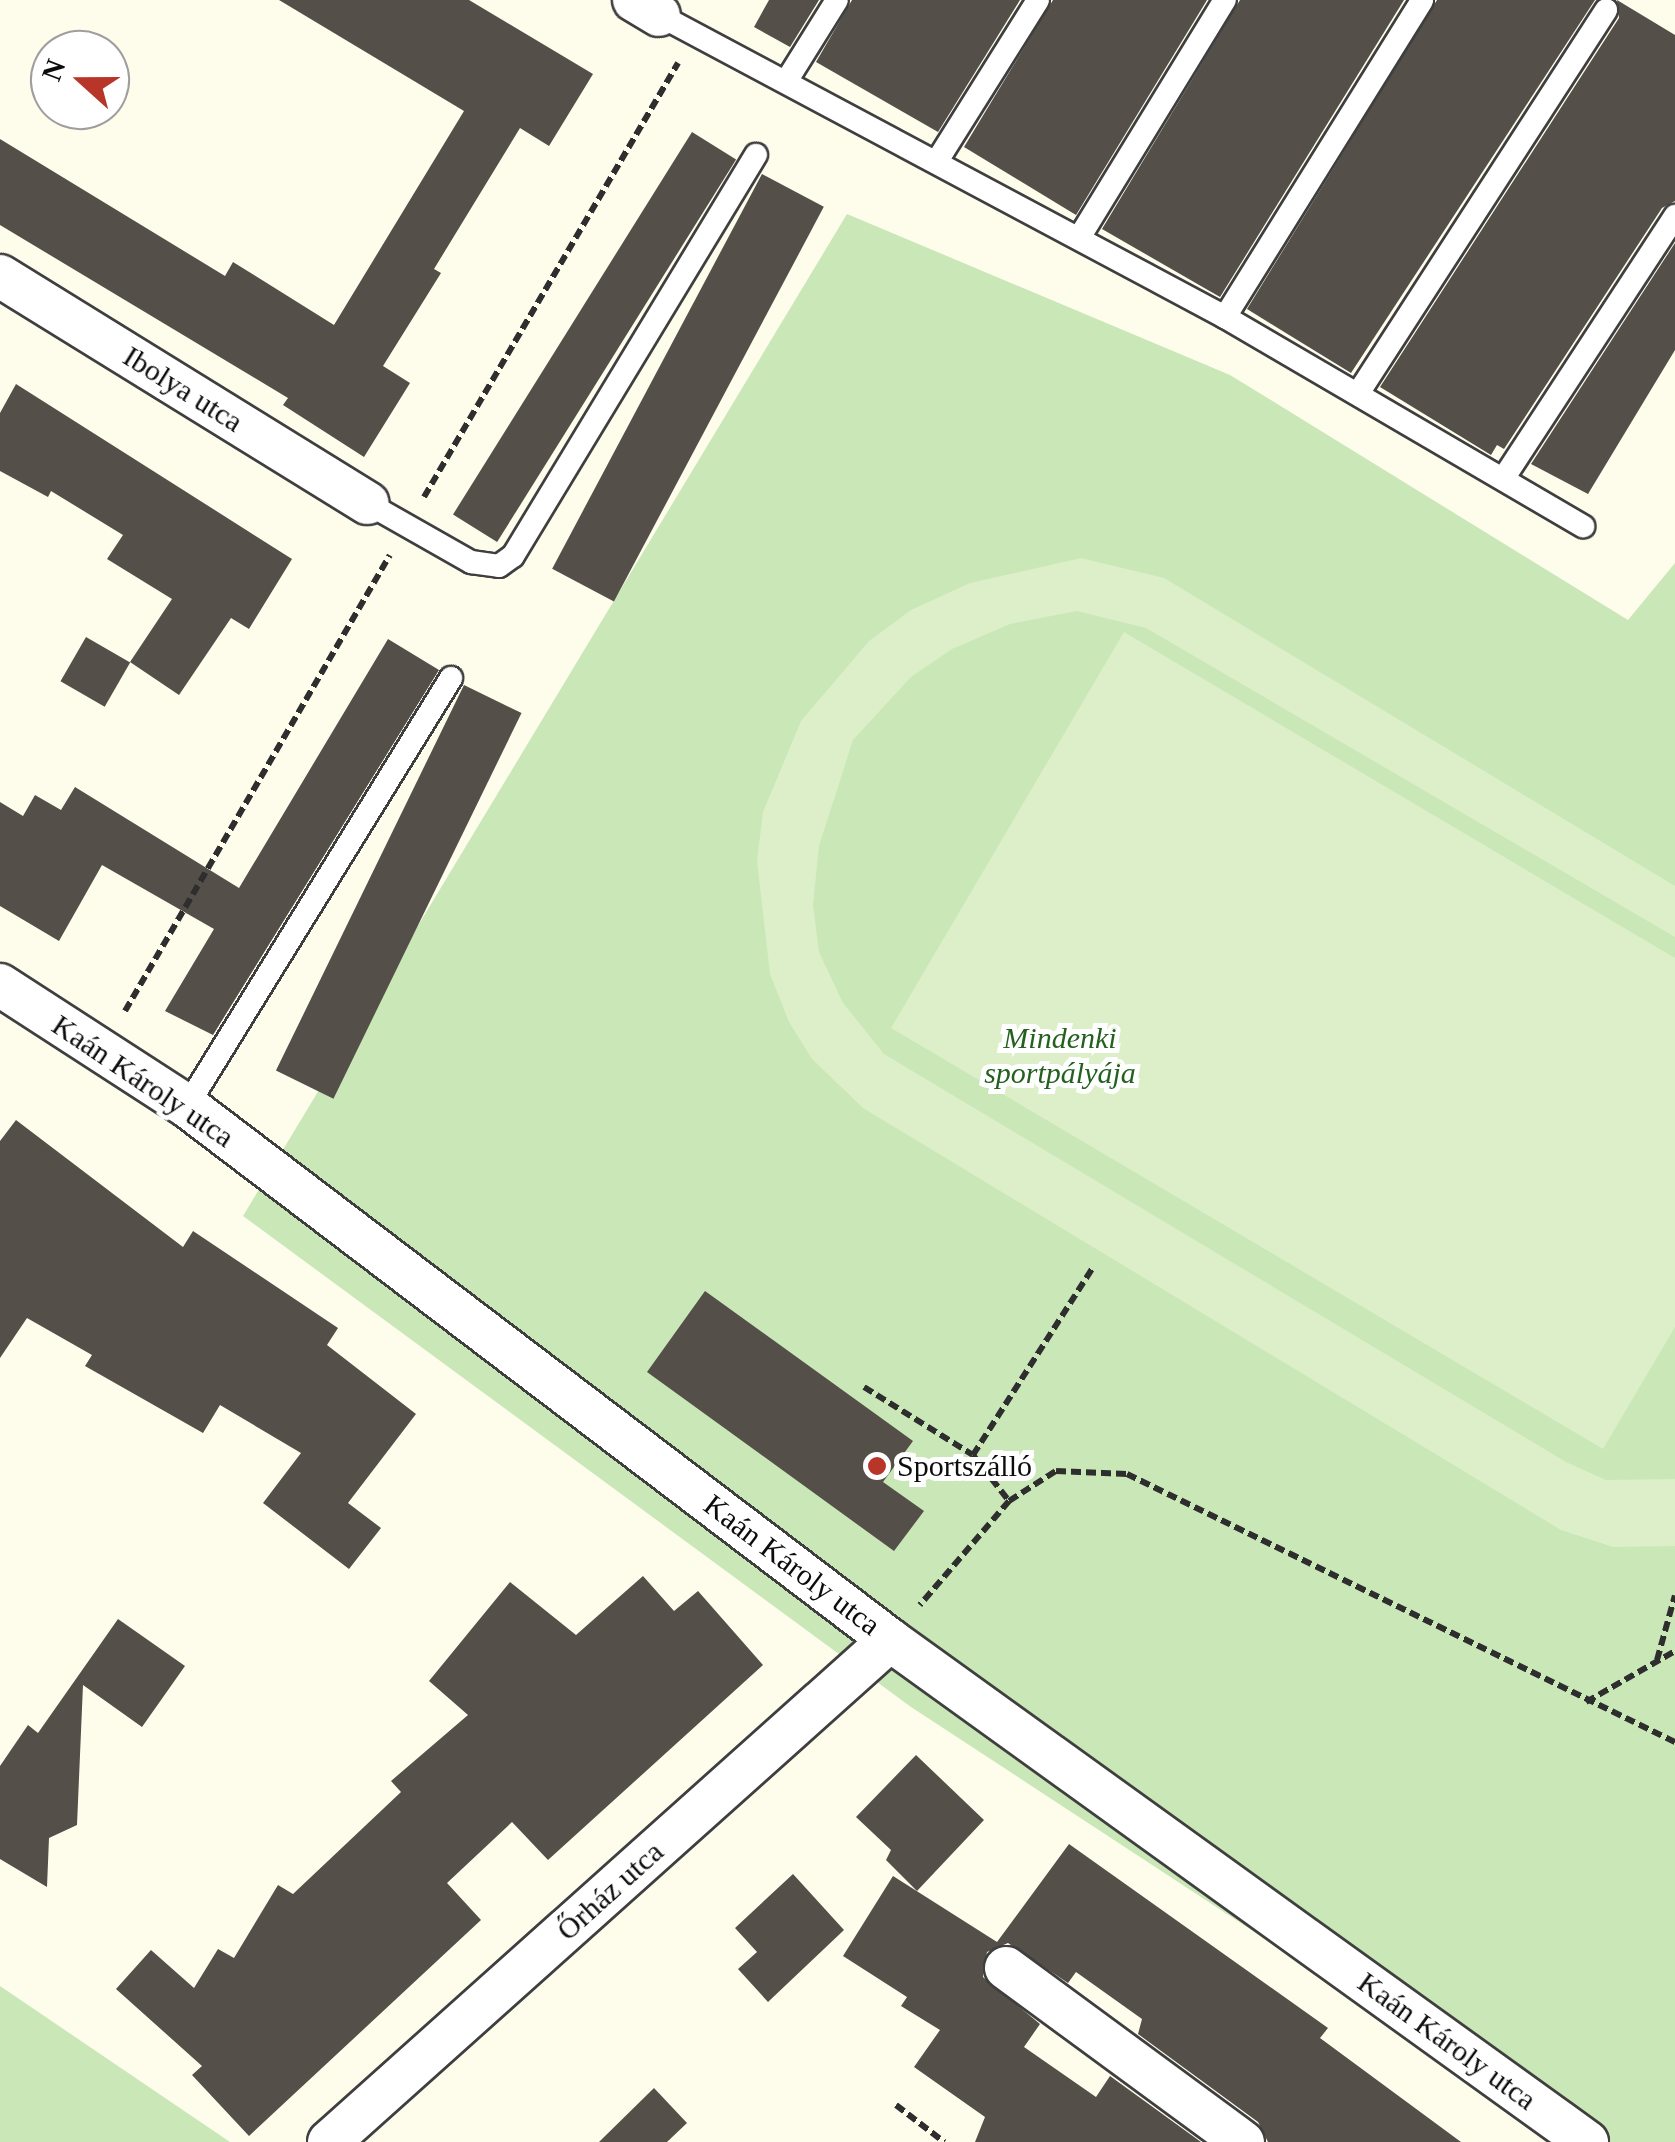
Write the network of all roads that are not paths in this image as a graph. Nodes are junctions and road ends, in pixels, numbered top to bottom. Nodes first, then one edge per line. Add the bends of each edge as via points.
1 (837, 0) edge
2 (1038, 0) edge
3 (1225, 0) edge
4 (1422, 0) edge
5 (647, 8) edge
6 (1606, 10) dead end
7 (787, 80) junction
8 (756, 155) dead end
9 (937, 160) junction
10 (1675, 216) edge
11 (1079, 238) junction
12 (0, 276) edge
13 (1225, 317) junction
14 (1359, 392) junction
15 (1505, 476) junction
16 (367, 502) joint
17 (1584, 526) dead end
18 (451, 678) dead end
19 (0, 985) edge
20 (187, 1106) junction
21 (890, 1640) junction
22 (1006, 1968) dead end
23 (329, 2142) edge
24 (1243, 2142) edge
25 (1587, 2142) edge

1 - 7 lane
2 - 9 lane
3 - 11 lane
4 - 13 lane
5 - 7 lane
6 - 14 lane
7 - 9 lane
8 - 16 lane via 513,556 499,566 472,562
9 - 11 lane
10 - 15 lane
11 - 13 lane
12 - 16 street, Ibolya utca
13 - 14 lane
14 - 15 lane
15 - 17 lane
18 - 20 lane
19 - 20 street, Kaán Károly utca
20 - 21 street, Kaán Károly utca
21 - 23 street, Őrház utca
21 - 25 street, Kaán Károly utca
22 - 24 street

